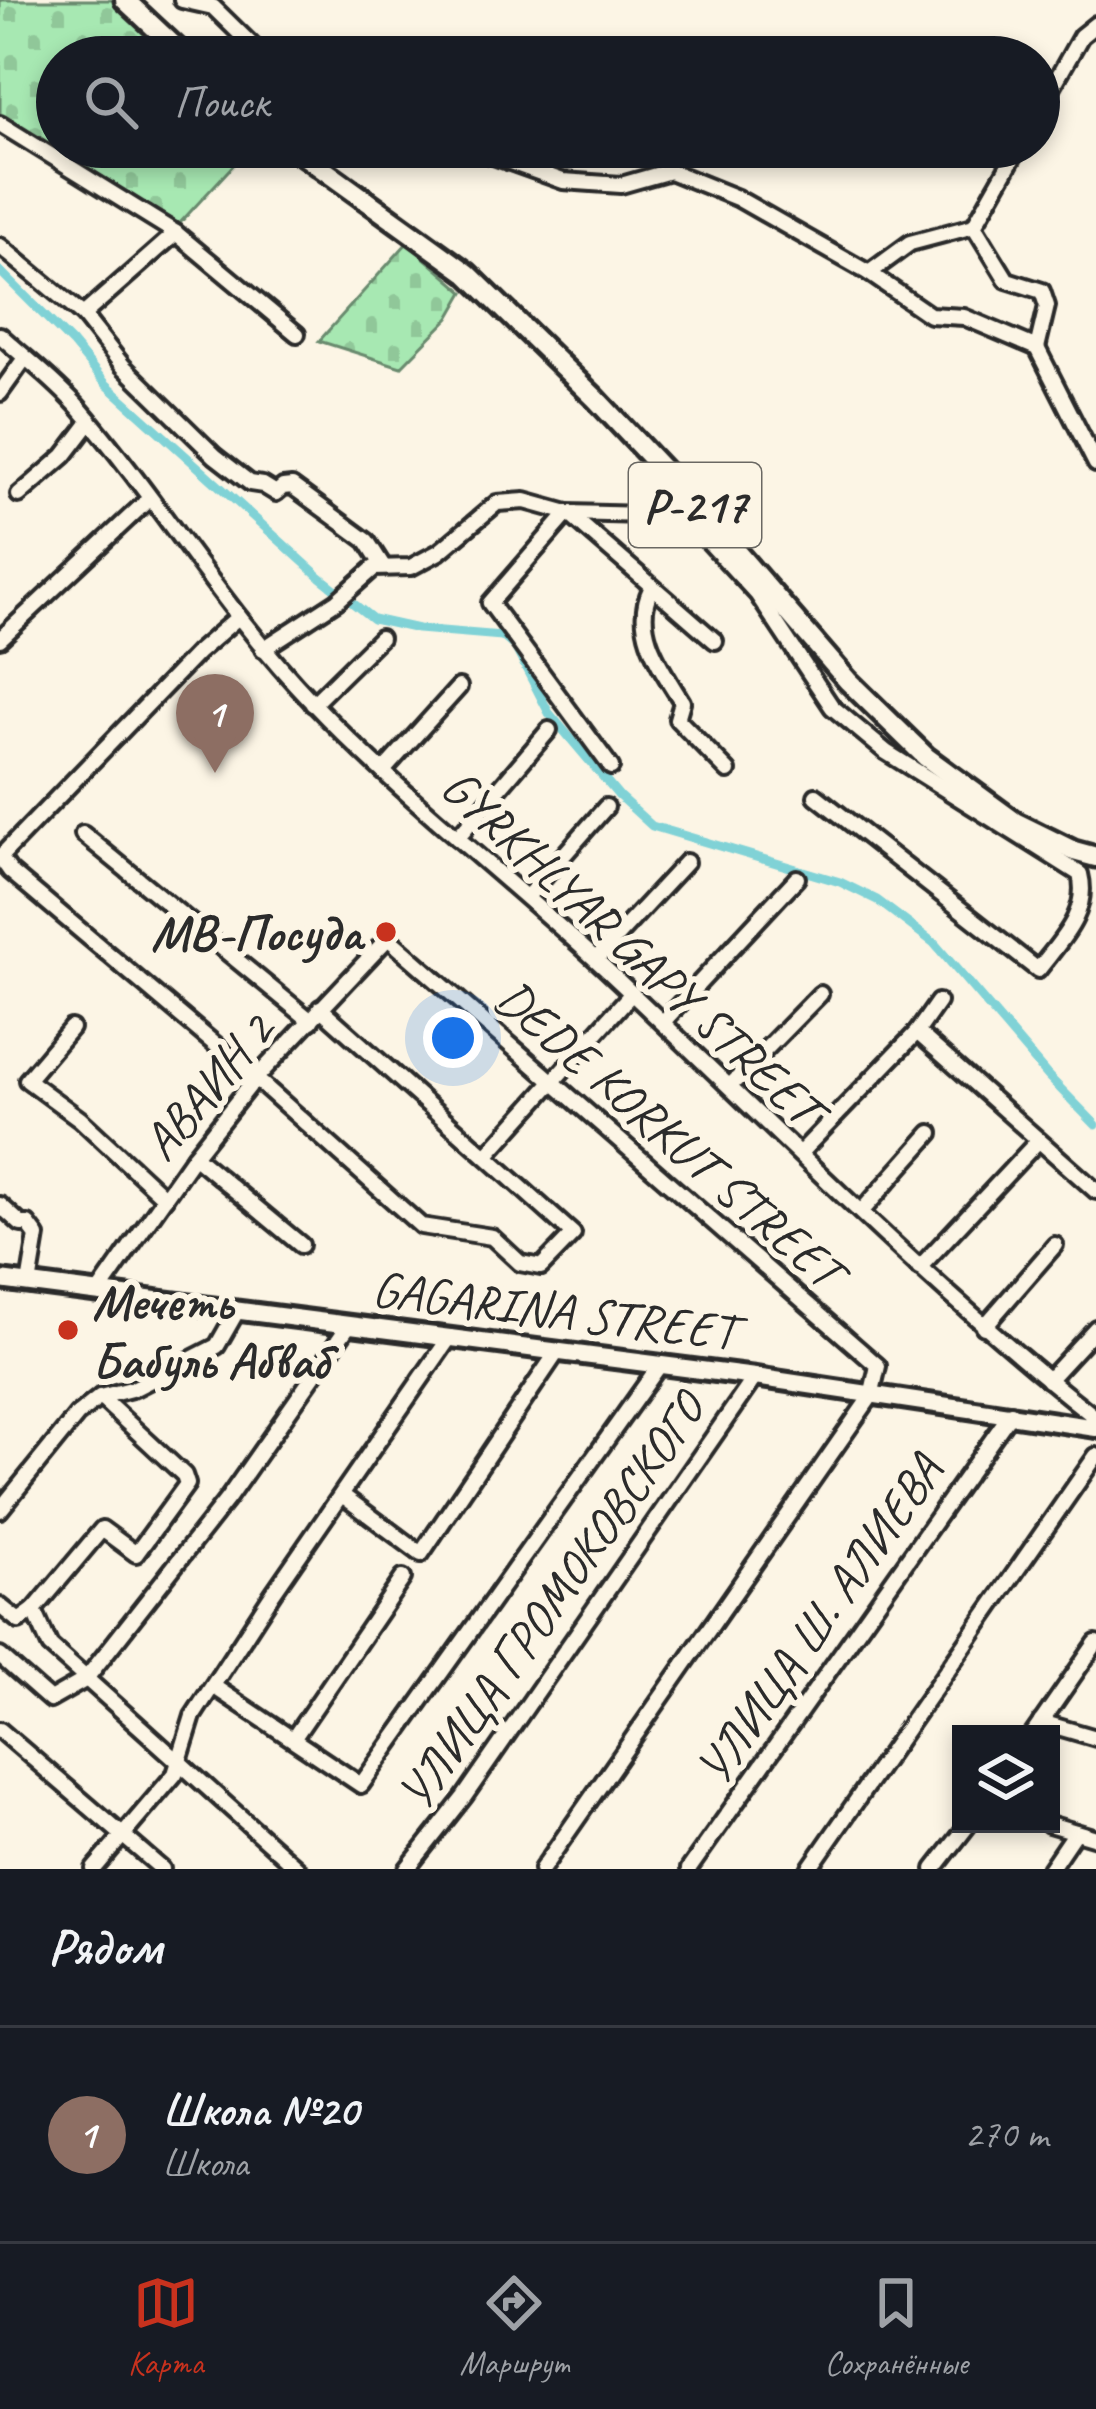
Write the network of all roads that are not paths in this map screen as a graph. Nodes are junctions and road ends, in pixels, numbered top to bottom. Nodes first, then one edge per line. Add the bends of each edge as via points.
1 (125, 0) edge
2 (182, 0) edge
3 (1096, 24) edge
4 (164, 36) edge
5 (243, 36) edge
6 (1060, 74) edge
7 (0, 124) edge
8 (36, 146) edge
9 (71, 168) edge
10 (321, 168) edge
11 (527, 168) edge
12 (1006, 168) edge
13 (974, 226) junction
14 (176, 233) junction
15 (0, 246) edge
16 (869, 274) junction
17 (83, 315) junction
18 (297, 334) dead end
19 (0, 335) edge
20 (1037, 348) junction
21 (25, 358) junction
22 (0, 393) edge
23 (90, 422) junction
24 (1096, 464) edge
25 (20, 494) dead end
26 (149, 499) junction
27 (694, 503) junction
28 (568, 513) junction
29 (670, 514) junction
30 (382, 566) junction
31 (652, 590) junction
32 (237, 618) junction
33 (380, 638) dead end
34 (0, 639) edge
35 (716, 641) dead end
36 (263, 649) junction
37 (460, 687) dead end
38 (313, 704) junction
39 (549, 730) dead end
40 (611, 766) dead end
41 (383, 771) junction
42 (728, 771) dead end
43 (816, 796) dead end
44 (606, 807) dead end
45 (83, 834) dead end
46 (457, 838) junction
47 (0, 857) edge
48 (1096, 857) edge
49 (686, 862) dead end
50 (1088, 875) edge
51 (797, 878) dead end
52 (527, 897) junction
53 (388, 938) joint
54 (596, 959) junction
55 (632, 993) junction
56 (820, 994) dead end
57 (938, 1002) dead end
58 (316, 1014) junction
59 (663, 1022) junction
60 (71, 1028) dead end
61 (916, 1032) junction
62 (254, 1080) junction
63 (553, 1082) junction
64 (730, 1086) junction
65 (931, 1133) dead end
66 (1037, 1142) junction
67 (800, 1153) junction
68 (194, 1156) junction
69 (486, 1156) junction
70 (1096, 1191) edge
71 (165, 1198) junction
72 (0, 1205) edge
73 (861, 1212) junction
74 (302, 1245) dead end
75 (1055, 1245) dead end
76 (919, 1268) junction
77 (0, 1280) edge
78 (29, 1284) junction
79 (98, 1293) junction
80 (237, 1311) junction
81 (350, 1324) junction
82 (984, 1327) junction
83 (1096, 1328) edge
84 (450, 1337) junction
85 (557, 1352) junction
86 (659, 1366) junction
87 (755, 1377) junction
88 (1048, 1380) junction
89 (100, 1396) junction
90 (871, 1396) junction
91 (1011, 1413) junction
92 (1096, 1418) edge
93 (1096, 1428) edge
94 (1096, 1456) edge
95 (342, 1496) junction
96 (0, 1510) edge
97 (403, 1578) dead end
98 (0, 1606) edge
99 (34, 1610) junction
100 (1096, 1643) edge
101 (1, 1659) edge
102 (86, 1680) junction
103 (213, 1686) junction
104 (1039, 1725) edge
105 (0, 1730) edge
106 (1060, 1732) edge
107 (293, 1738) junction
108 (1096, 1738) edge
109 (181, 1762) junction
110 (1060, 1827) edge
111 (1075, 1832) junction
112 (962, 1833) edge
113 (122, 1834) junction
114 (1096, 1838) edge
115 (94, 1869) edge
116 (162, 1869) edge
117 (298, 1869) edge
118 (407, 1869) edge
119 (542, 1869) edge
120 (689, 1869) edge
121 (809, 1869) edge
122 (934, 1869) edge
123 (1050, 1869) edge

1 - 4 highway
2 - 5 street via 213,7
3 - 6 street
7 - 8 street
9 - 14 street
10 - 27 highway, Р-217 via 466,273
11 - 16 street via 563,181 621,185 670,171 737,198
12 - 13 street
13 - 16 street via 910,243
13 - 20 street via 1006,280 1042,292 1047,306
14 - 17 street
14 - 18 street
15 - 17 street
16 - 20 street via 930,315 964,317
17 - 30 street via 215,456 253,484 277,493 292,486 367,541
19 - 21 street, GYRKHLYAR GAPY STREET
20 - 24 street
21 - 22 street
21 - 23 street, GYRKHLYAR GAPY STREET
23 - 25 street
23 - 26 street, GYRKHLYAR GAPY STREET
26 - 32 street, GYRKHLYAR GAPY STREET
26 - 34 street
27 - 29 street
27 - 48 highway, Р-217 via 848,681 926,757 1015,822
28 - 29 street
28 - 30 street via 497,503 423,562
28 - 31 street
28 - 40 street via 490,603
29 - 50 street via 691,520 757,594 832,707 886,752
30 - 36 street
31 - 35 street
31 - 42 street via 646,632 682,702 677,719
32 - 36 street, GYRKHLYAR GAPY STREET
32 - 47 street
33 - 38 street
36 - 38 street, GYRKHLYAR GAPY STREET
37 - 41 street
38 - 41 street, GYRKHLYAR GAPY STREET
39 - 46 street
41 - 46 street, GYRKHLYAR GAPY STREET
43 - 50 street via 1038,970 1077,918
44 - 52 street
45 - 58 street
46 - 52 street, GYRKHLYAR GAPY STREET
47 - 62 street
49 - 54 street
51 - 59 street
52 - 54 street, GYRKHLYAR GAPY STREET
53 - 58 street, АВАИН 2
53 - 63 street, DEDE KORKUT STREET
54 - 55 street, GYRKHLYAR GAPY STREET
55 - 59 street, GYRKHLYAR GAPY STREET
55 - 63 street
56 - 64 street
57 - 61 street
58 - 62 street, АВАИН 2
58 - 69 street
59 - 64 street, GYRKHLYAR GAPY STREET
60 - 71 street via 27,1080
61 - 66 street
61 - 67 street
62 - 68 street, АВАИН 2
62 - 69 street via 421,1226 492,1237 520,1264 541,1267 573,1234
63 - 69 street
63 - 90 street, DEDE KORKUT STREET via 878,1366
64 - 67 street, GYRKHLYAR GAPY STREET
65 - 73 street
66 - 70 street
66 - 76 street
67 - 73 street, GYRKHLYAR GAPY STREET
68 - 71 street, АВАИН 2
68 - 74 street
71 - 79 street, АВАИН 2
72 - 78 street via 37,1236
73 - 76 street, GYRKHLYAR GAPY STREET
75 - 82 street
76 - 82 street, GYRKHLYAR GAPY STREET
77 - 78 main road, GAGARINA STREET
78 - 79 main road, GAGARINA STREET
79 - 80 main road, GAGARINA STREET
80 - 81 main road, GAGARINA STREET
80 - 89 street via 217,1346 200,1357
81 - 84 main road, GAGARINA STREET
81 - 102 street
82 - 88 street, GYRKHLYAR GAPY STREET
83 - 88 street
84 - 85 main road, GAGARINA STREET
84 - 95 street
85 - 86 main road, GAGARINA STREET
85 - 95 street via 422,1554
86 - 87 main road, GAGARINA STREET
86 - 107 street via 361,1785
87 - 90 main road, GAGARINA STREET
87 - 118 street, УЛИЦА ГРОМОКОВСКОГО
88 - 92 street, GYRKHLYAR GAPY STREET
89 - 96 street
89 - 99 street via 187,1484 136,1554 102,1529
90 - 91 main road, GAGARINA STREET
90 - 119 street
91 - 93 main road, GAGARINA STREET
91 - 120 street, УЛИЦА Ш. АЛИЕВА
94 - 121 street
95 - 103 street
97 - 107 street
98 - 99 street via 19,1621
99 - 102 street via 50,1646
100 - 104 street
101 - 102 street via 50,1700
102 - 109 street
103 - 107 street
103 - 109 street
105 - 113 street
106 - 108 street
109 - 113 street
109 - 117 street
110 - 111 street
111 - 114 street
111 - 123 street
112 - 122 street
113 - 115 street
113 - 116 street

